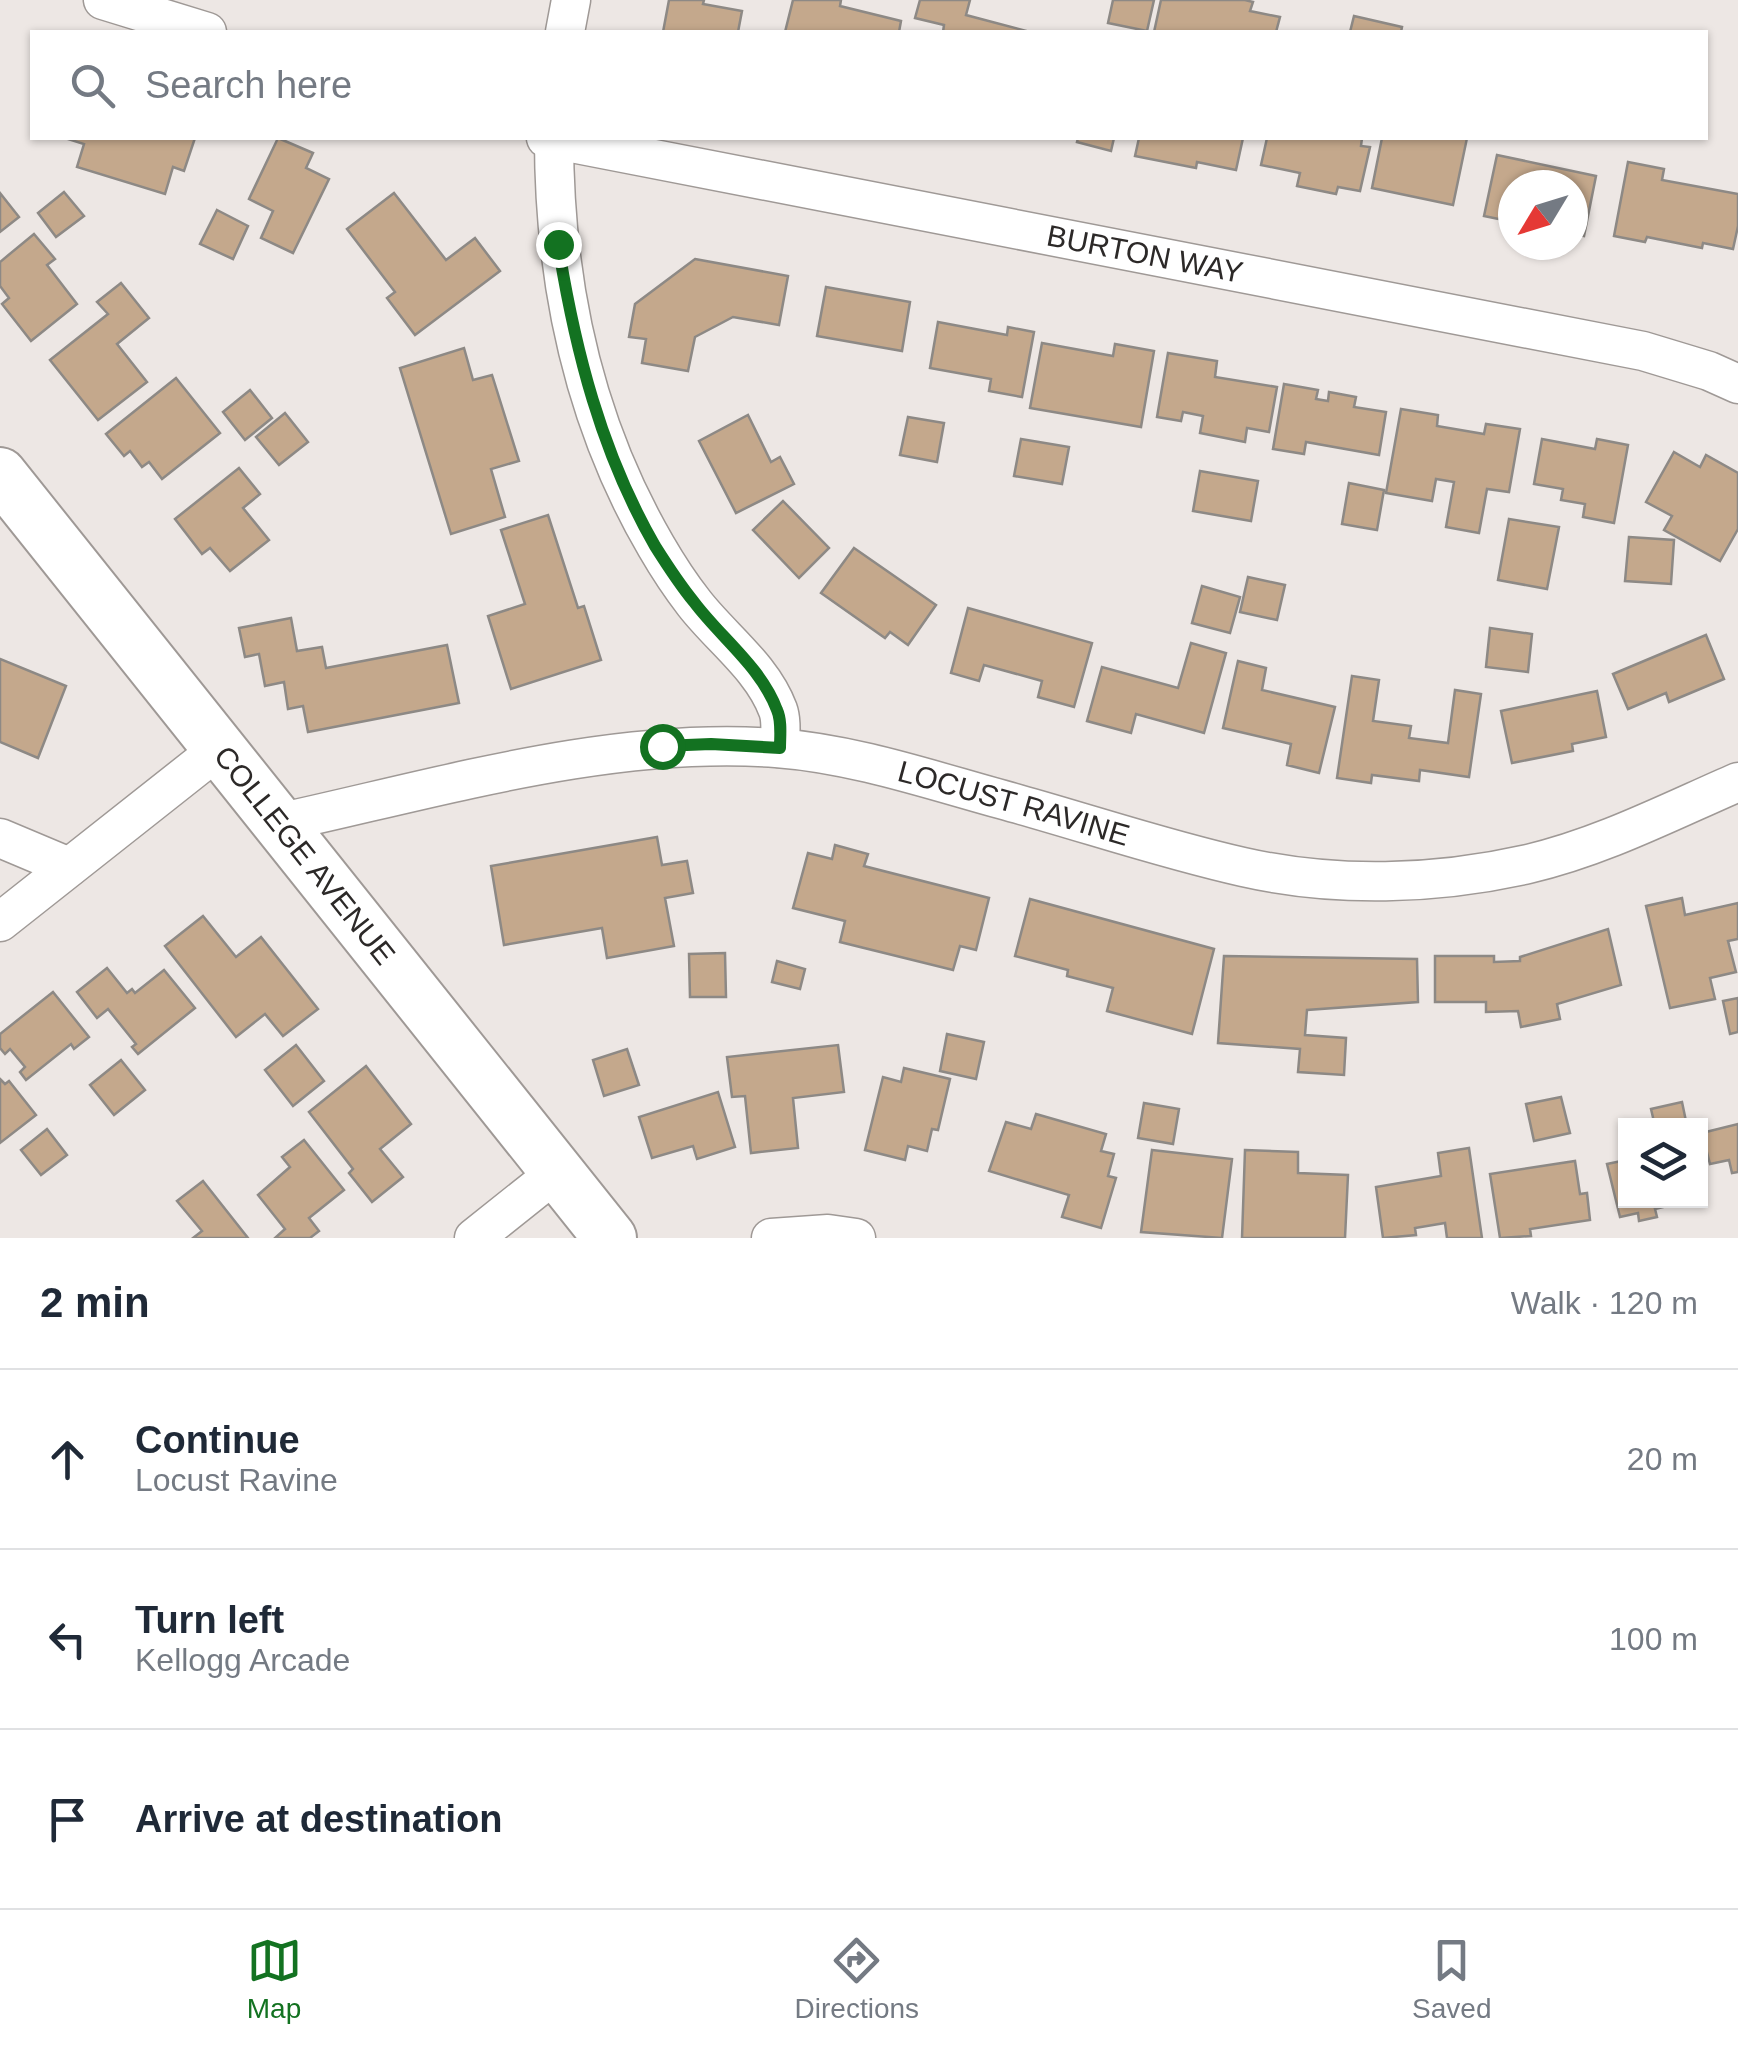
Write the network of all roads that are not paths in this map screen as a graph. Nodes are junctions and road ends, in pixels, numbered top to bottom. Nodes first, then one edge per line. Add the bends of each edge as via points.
1 (103, 0) edge
2 (571, 0) edge
3 (201, 30) edge
4 (565, 30) edge
5 (552, 140) edge
6 (562, 140) edge
7 (1738, 384) edge
8 (0, 474) edge
9 (219, 748) junction
10 (780, 748) junction
11 (1738, 782) edge
12 (278, 823) junction
13 (0, 838) edge
14 (69, 868) junction
15 (0, 922) edge
16 (557, 1172) junction
17 (474, 1238) edge
18 (610, 1238) edge
19 (772, 1238) edge
20 (856, 1238) edge

1 - 3 street
2 - 4 street
5 - 10 street via 558,244 592,404 656,548 765,685 779,714
6 - 7 street, BURTON WAY via 1642,351
8 - 9 street, COLLEGE AVENUE
9 - 12 street, COLLEGE AVENUE
9 - 14 street
10 - 11 street, LOCUST RAVINE via 848,758 1244,867 1340,880 1465,876 1530,864
10 - 12 street, LOCUST RAVINE via 662,746
12 - 16 street, COLLEGE AVENUE
13 - 14 street
14 - 15 street
16 - 17 street
16 - 18 street, COLLEGE AVENUE
19 - 20 street

